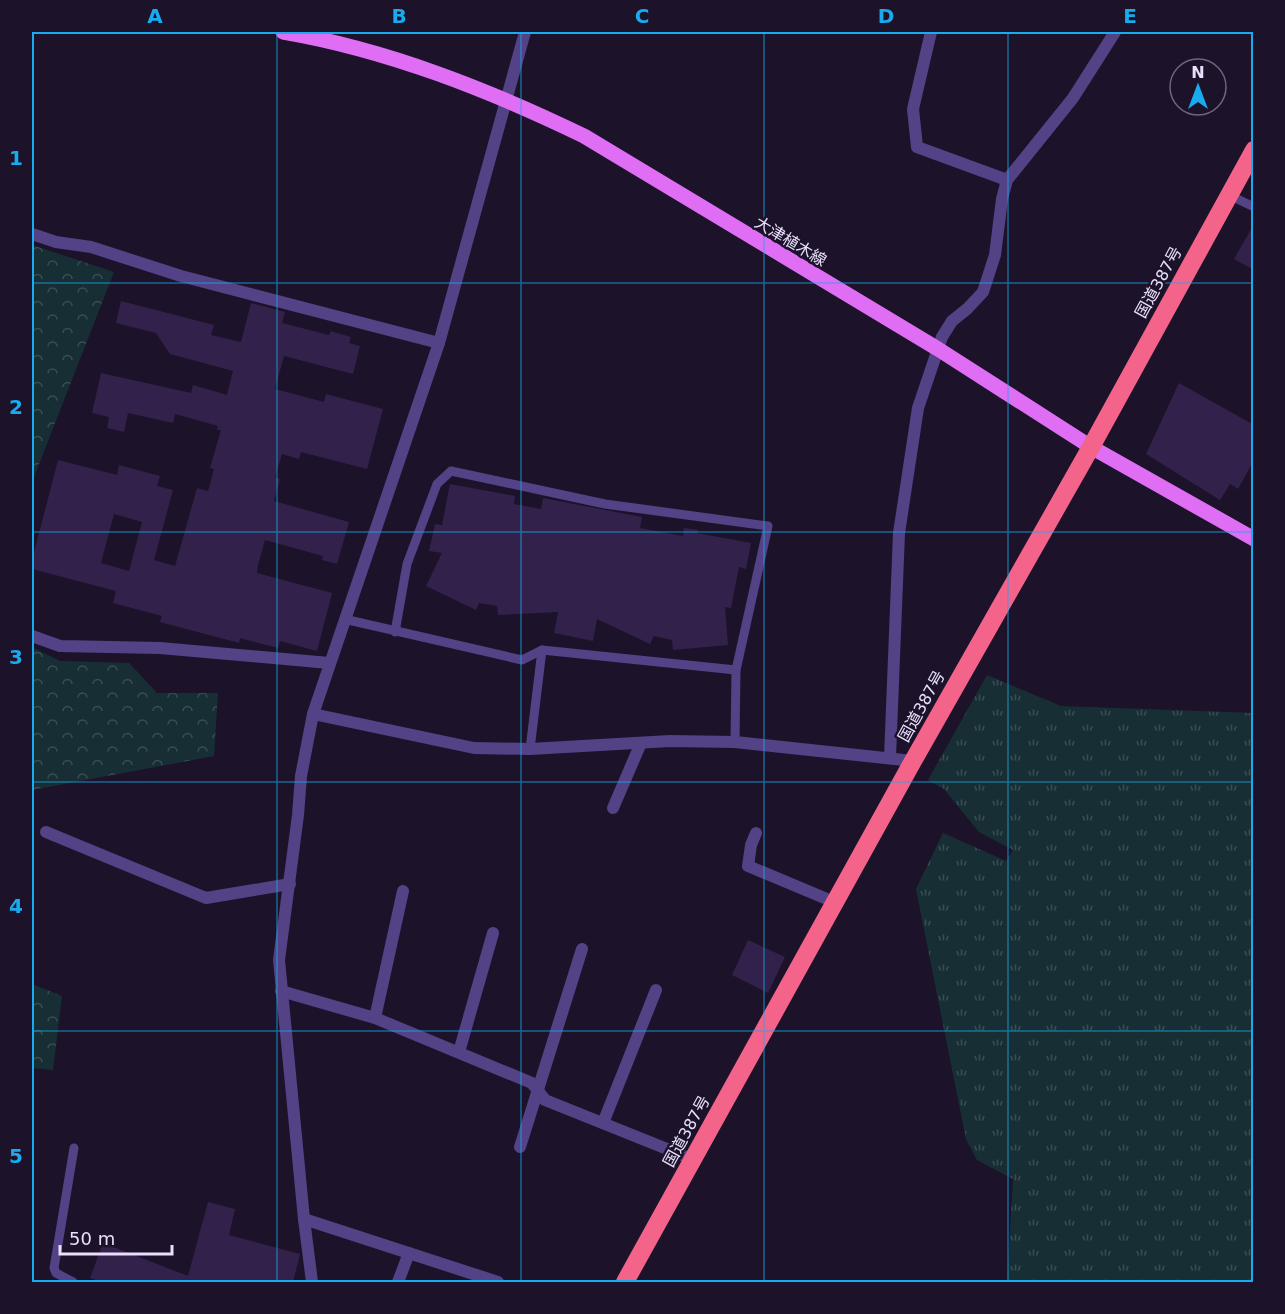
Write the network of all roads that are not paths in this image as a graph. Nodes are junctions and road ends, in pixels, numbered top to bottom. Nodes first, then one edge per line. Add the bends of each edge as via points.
1 (283, 32) edge
2 (525, 32) edge
3 (931, 32) edge
4 (1115, 32) edge
5 (507, 101) junction
6 (1254, 150) edge
7 (1007, 180) junction
8 (1229, 195) junction
9 (1254, 207) edge
10 (32, 234) edge
11 (440, 343) junction
12 (938, 349) junction
13 (1091, 447) junction
14 (1254, 539) edge
15 (344, 619) junction
16 (395, 632) junction
17 (32, 636) edge
18 (542, 650) junction
19 (329, 663) junction
20 (736, 670) junction
21 (313, 714) junction
22 (641, 742) junction
23 (735, 742) junction
24 (530, 749) junction
25 (890, 757) junction
26 (913, 760) junction
27 (612, 808) dead end
28 (46, 832) dead end
29 (756, 833) dead end
30 (290, 884) junction
31 (403, 891) dead end
32 (834, 902) junction
33 (493, 933) dead end
34 (582, 949) dead end
35 (656, 990) dead end
36 (281, 991) junction
37 (375, 1018) junction
38 (459, 1052) junction
39 (538, 1090) junction
40 (603, 1124) junction
41 (74, 1148) dead end
42 (520, 1148) dead end
43 (692, 1159) junction
44 (304, 1219) junction
45 (409, 1253) junction
46 (73, 1282) edge
47 (312, 1282) edge
48 (398, 1282) edge
49 (498, 1282) edge
50 (625, 1282) edge

1 - 5 main road, 大津植木線 via 371,52
2 - 5 street
3 - 7 street via 913,109 917,147
4 - 7 street via 1073,98
5 - 11 street
5 - 12 main road, 大津植木線 via 603,147
6 - 8 highway, 国道387号
7 - 12 street via 995,255 982,292 952,321
8 - 9 lane
8 - 13 highway, 国道387号
10 - 11 street
11 - 15 street
12 - 13 main road, 大津植木線
12 - 25 street via 918,408 899,533
13 - 14 main road, 大津植木線
13 - 26 highway, 国道387号
15 - 16 lane
15 - 19 street
16 - 18 lane via 522,660
16 - 20 lane via 407,564 436,484 451,471 605,504 768,526
17 - 19 street via 60,646 160,648
18 - 20 lane
18 - 24 lane
19 - 21 street
20 - 23 lane
21 - 24 street via 474,748
21 - 30 street via 301,776
22 - 23 street
22 - 24 street
22 - 27 street
23 - 25 street
25 - 26 street
26 - 32 highway, 国道387号
28 - 30 street via 206,898
29 - 32 street via 748,866
30 - 36 street via 279,960
31 - 37 street
32 - 43 highway, 国道387号
33 - 38 street
34 - 39 street
35 - 40 street
36 - 37 street
36 - 44 street
37 - 38 street
38 - 39 street via 532,1083
39 - 40 street via 545,1100
39 - 42 street
40 - 43 street
41 - 46 lane via 54,1268
43 - 50 highway, 国道387号
44 - 45 street
44 - 47 street
45 - 48 street
45 - 49 street

